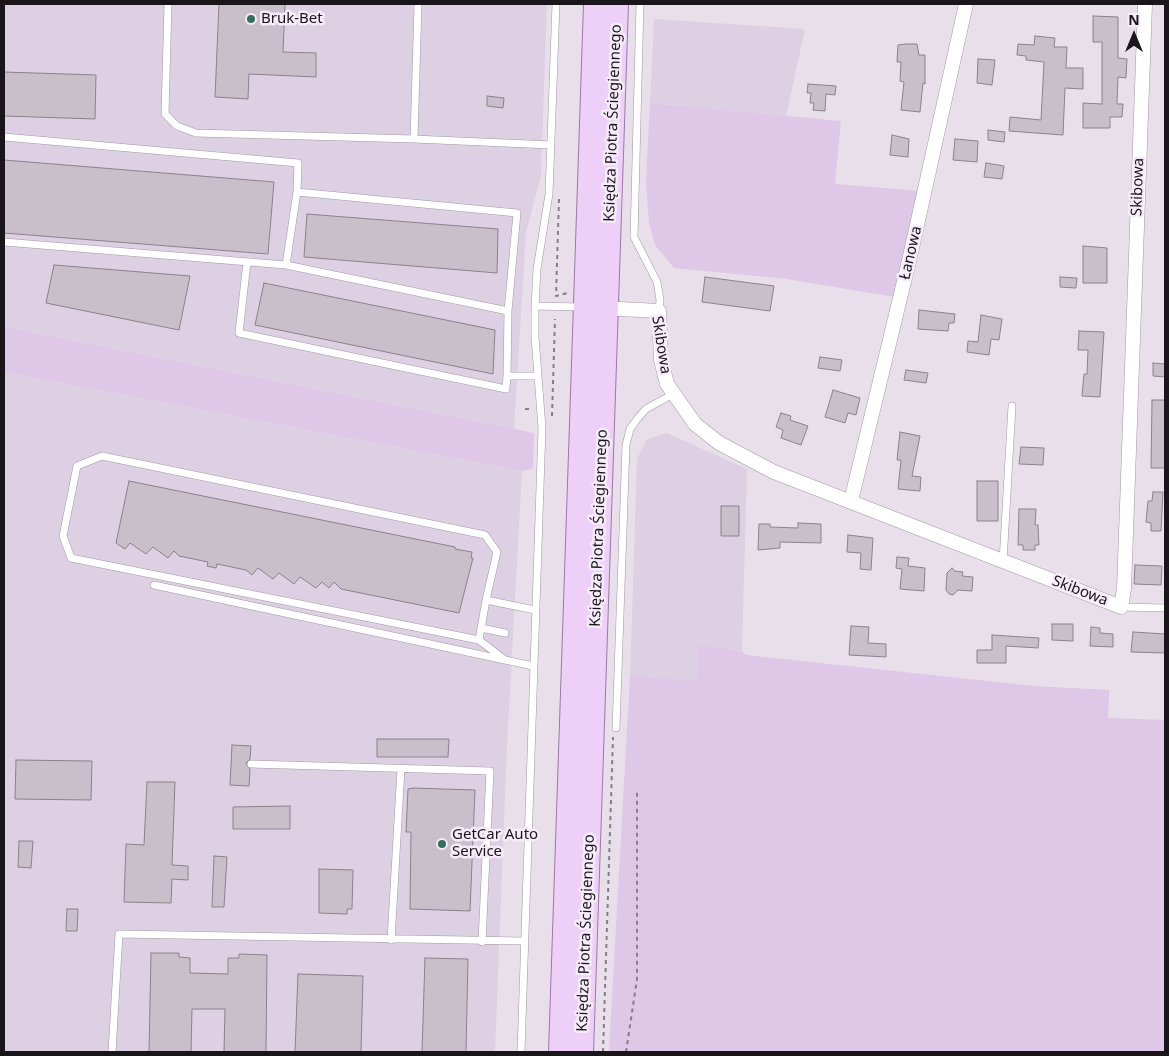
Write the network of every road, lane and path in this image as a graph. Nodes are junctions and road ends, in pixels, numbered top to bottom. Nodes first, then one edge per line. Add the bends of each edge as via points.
1 (168, 4) edge
2 (418, 4) edge
3 (556, 4) edge
4 (594, 4) edge
5 (617, 4) edge
6 (640, 4) edge
7 (966, 4) edge
8 (1145, 4) edge
9 (4, 137) edge
10 (414, 139) junction
11 (551, 145) junction
12 (297, 192) junction
13 (4, 242) edge
14 (247, 262) junction
15 (286, 265) junction
16 (535, 306) junction
17 (584, 308) junction
18 (607, 309) junction
19 (508, 311) junction
20 (658, 311) junction
21 (507, 376) junction
22 (538, 376) junction
23 (673, 394) junction
24 (1012, 406) dead end
25 (851, 501) junction
26 (1003, 562) junction
27 (154, 586) dead end
28 (486, 600) junction
29 (1121, 607) junction
30 (1165, 608) edge
31 (535, 610) junction
32 (481, 628) junction
33 (505, 633) dead end
34 (479, 640) junction
35 (505, 660) junction
36 (533, 666) junction
37 (616, 728) joint
38 (251, 764) dead end
39 (401, 768) junction
40 (637, 790) dead end
41 (390, 940) junction
42 (524, 941) junction
43 (482, 942) junction
44 (112, 1052) edge
45 (521, 1052) edge
46 (560, 1052) edge
47 (582, 1052) edge
48 (603, 1052) edge
49 (626, 1052) edge

1 - 10 lane via 164,114 177,126 196,133
2 - 10 lane
3 - 11 lane
4 - 17 main road, Księdza Piotra Ściegiennego
5 - 18 main road, Księdza Piotra Ściegiennego
6 - 20 lane via 633,229 640,252 657,282
7 - 25 street, Łanowa
8 - 29 street, Skibowa
9 - 12 lane via 298,163
10 - 11 lane
11 - 16 lane via 550,194
12 - 15 lane
12 - 19 lane via 517,213
13 - 14 lane
14 - 15 lane
14 - 21 lane via 239,333 506,389
15 - 19 lane
16 - 17 lane
16 - 22 lane
17 - 18 street, Skibowa
17 - 46 main road, Księdza Piotra Ściegiennego
18 - 20 street, Skibowa
18 - 47 main road, Księdza Piotra Ściegiennego
19 - 21 lane
20 - 23 street, Skibowa via 661,360
21 - 22 lane
22 - 31 lane via 542,428
23 - 25 street, Skibowa via 694,424 711,438 774,472
23 - 37 lane via 642,413 630,429 626,445
24 - 26 lane
25 - 26 street, Skibowa
26 - 29 street, Skibowa
27 - 35 lane
28 - 31 lane
28 - 32 lane
28 - 34 lane via 497,552 485,535 102,456 76,466 63,536 71,558
29 - 30 lane
31 - 36 lane
32 - 33 lane
32 - 34 lane
34 - 35 lane
35 - 36 lane
36 - 42 lane
37 - 48 path via 613,739
38 - 39 lane
39 - 41 lane
39 - 43 lane via 490,771
40 - 49 path via 637,979
41 - 43 lane
41 - 44 lane via 119,934
42 - 43 lane
42 - 45 lane

